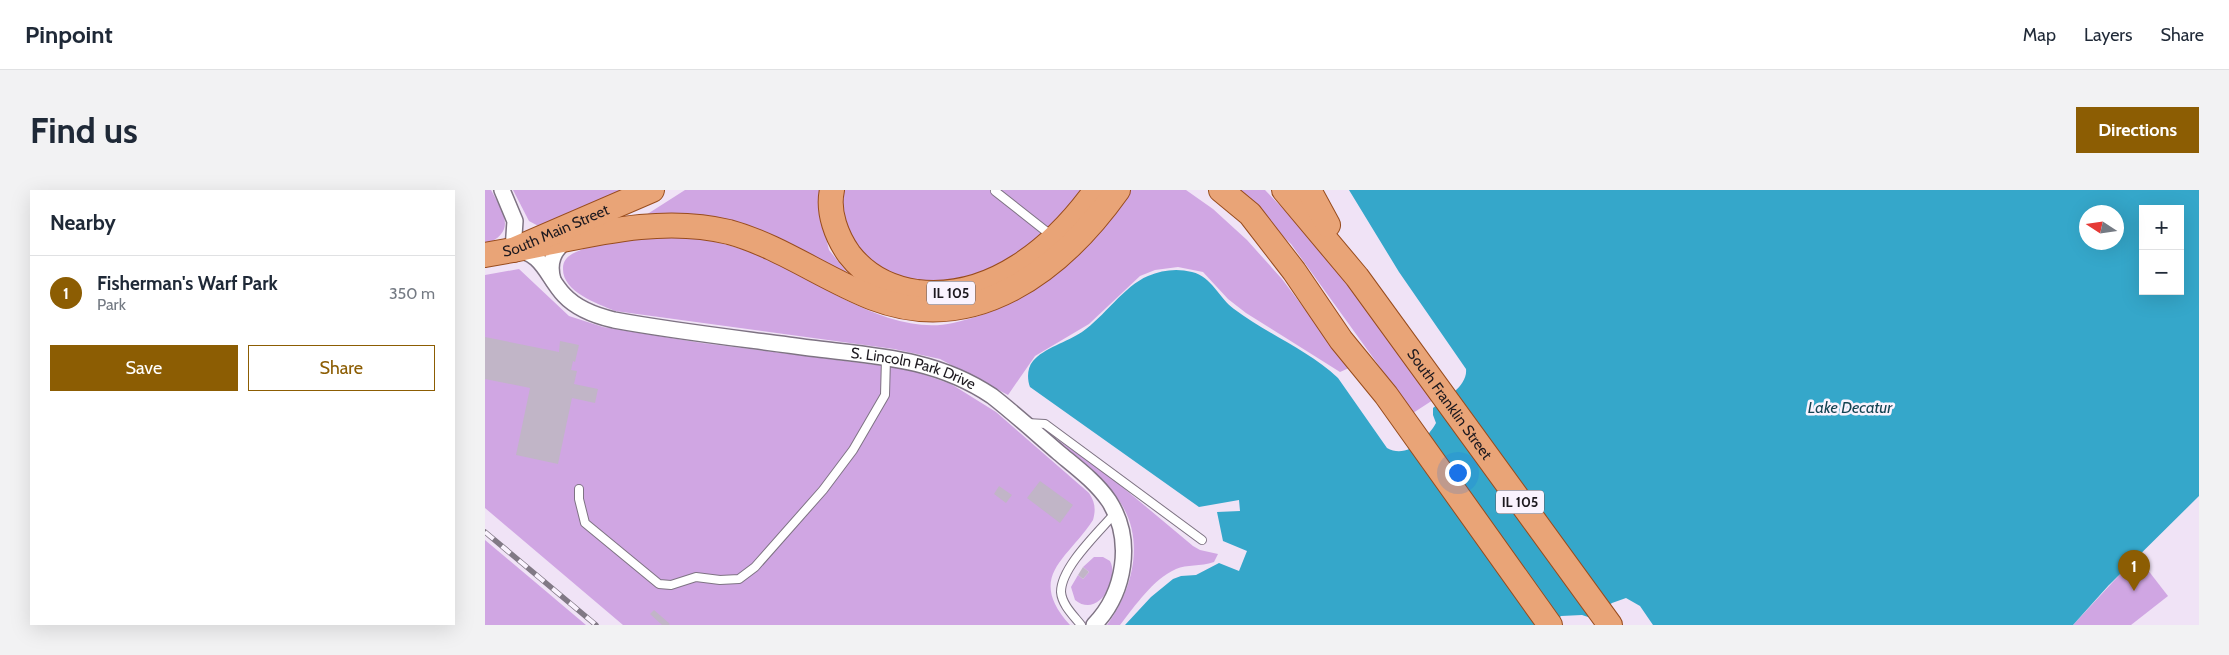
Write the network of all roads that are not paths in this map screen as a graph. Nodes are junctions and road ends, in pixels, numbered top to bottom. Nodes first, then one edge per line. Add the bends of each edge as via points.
1 (502, 190) edge
2 (652, 190) edge
3 (832, 190) edge
4 (995, 190) edge
5 (1096, 190) edge
6 (1118, 190) edge
7 (1221, 190) edge
8 (1284, 190) edge
9 (1309, 190) edge
10 (511, 209) junction
11 (548, 235) junction
12 (571, 239) junction
13 (1055, 239) junction
14 (513, 250) junction
15 (485, 255) edge
16 (1357, 277) junction
17 (553, 281) junction
18 (886, 358) junction
19 (1025, 423) junction
20 (579, 489) dead end
21 (1115, 513) junction
22 (1202, 540) dead end
23 (1081, 625) edge
24 (1094, 625) edge
25 (1550, 625) edge
26 (1610, 625) edge

1 - 10 street
2 - 11 main road, South Main Street
3 - 13 main road, IL 105 via 833,218 839,240 857,264 877,280 901,290 956,293 1003,276
4 - 13 lane
5 - 13 main road, IL 105
6 - 12 main road via 1067,250 1030,279 998,297 964,308 933,310 874,298 762,244 728,232 656,225
7 - 25 main road, IL 105 via 1250,214 1294,271
8 - 16 main road, South Franklin Street
9 - 16 main road, IL 105
10 - 11 street via 528,231
10 - 14 street via 515,232
11 - 14 main road, South Main Street
12 - 14 main road
12 - 17 street via 553,255
14 - 15 main road, South Main Street
14 - 17 street, S. Lincoln Park Drive via 535,256
16 - 26 main road, South Franklin Street / IL 105
17 - 18 street, S. Lincoln Park Drive via 571,302 612,319
18 - 19 street, S. Lincoln Park Drive via 926,364 951,373 985,392
18 - 20 lane via 885,395 853,450 823,490 761,560 739,579 696,577 671,585 659,584 585,522
19 - 21 street, S. Lincoln Park Drive via 1094,484
19 - 22 lane via 1045,424
21 - 23 lane via 1080,553 1063,582 1061,593 1065,605
21 - 24 street, S. Lincoln Park Drive via 1123,552 1121,576 1114,597

